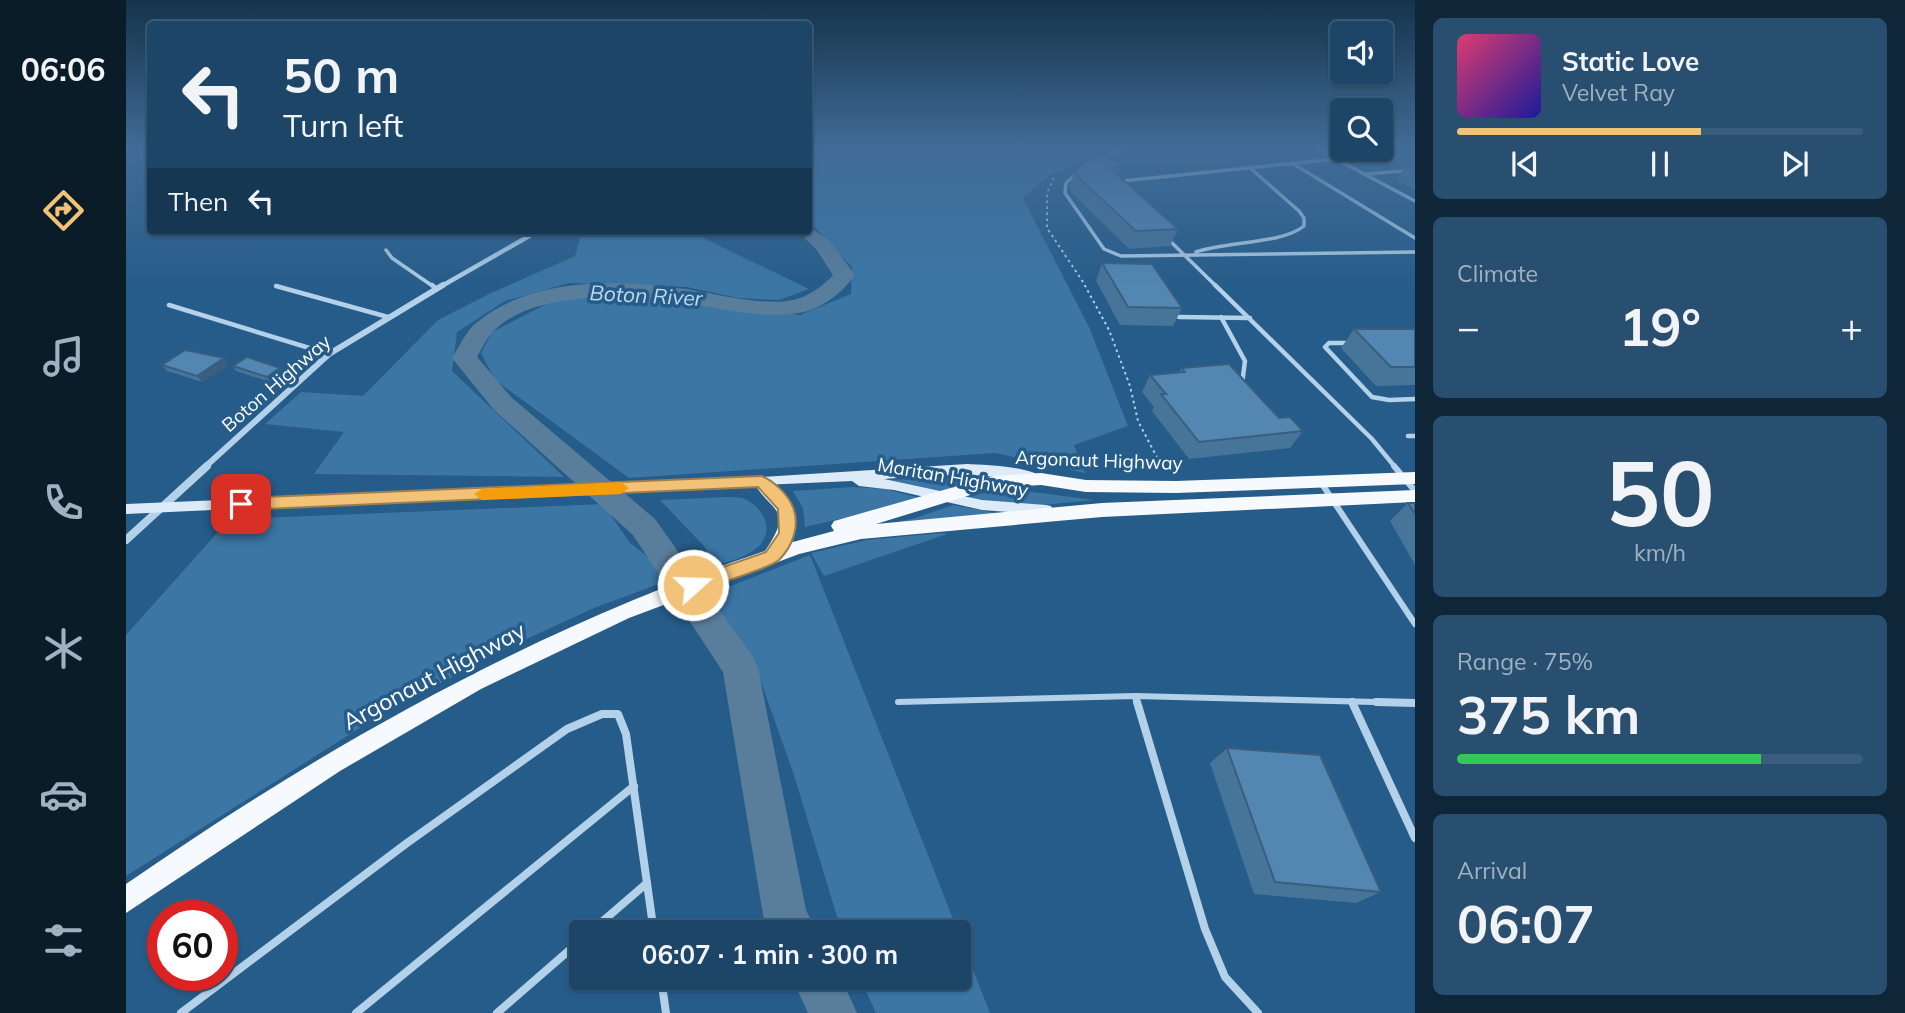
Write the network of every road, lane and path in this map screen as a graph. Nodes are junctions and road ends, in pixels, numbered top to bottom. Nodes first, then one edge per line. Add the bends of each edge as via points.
1 (1047, 196) edge
2 (1067, 196) edge
3 (1283, 196) edge
4 (1347, 196) edge
5 (531, 235) edge
6 (1164, 235) edge
7 (1415, 238) edge
8 (386, 250) dead end
9 (1415, 252) edge
10 (1183, 254) junction
11 (1193, 254) junction
12 (276, 286) dead end
13 (437, 289) junction
14 (169, 305) dead end
15 (388, 317) junction
16 (1179, 317) edge
17 (1221, 317) junction
18 (1250, 318) junction
19 (1354, 343) edge
20 (329, 355) junction
21 (1245, 393) edge
22 (1415, 400) edge
23 (798, 479) junction
24 (1041, 479) junction
25 (1320, 481) junction
26 (761, 482) junction
27 (1412, 482) edge
28 (1176, 487) junction
29 (1415, 496) edge
30 (944, 497) junction
31 (1333, 499) junction
32 (159, 508) junction
33 (128, 509) edge
34 (1102, 510) junction
35 (126, 540) edge
36 (793, 549) junction
37 (772, 556) junction
38 (1415, 624) edge
39 (1135, 696) junction
40 (1352, 701) junction
41 (898, 702) dead end
42 (1415, 703) edge
43 (634, 786) junction
44 (1415, 838) edge
45 (647, 883) junction
46 (126, 900) edge
47 (604, 920) edge
48 (652, 920) edge
49 (569, 950) edge
50 (662, 990) edge
51 (181, 1013) edge
52 (356, 1013) edge
53 (497, 1013) edge
54 (666, 1013) edge
55 (1258, 1013) edge

1 - 28 path via 1047,228 1109,330 1147,443
2 - 10 lane via 1104,249 1121,256
3 - 11 lane via 1304,218 1300,232 1224,243
4 - 7 lane
5 - 13 street, Boton Highway
6 - 10 lane
8 - 13 lane
9 - 11 lane
10 - 11 lane
10 - 18 lane
12 - 15 lane
13 - 15 street, Boton Highway
14 - 20 lane
15 - 20 street, Boton Highway
16 - 17 lane
17 - 18 lane
17 - 21 lane via 1245,361
18 - 27 lane
19 - 22 lane via 1325,347 1372,397
20 - 32 street, Boton Highway
23 - 24 main road, Maritan Highway via 967,469
23 - 26 main road, Maritan Highway
23 - 30 main road, Maritan Highway via 866,481
24 - 28 main road, Argonaut Highway via 1086,486
24 - 30 main road, Argonaut Highway via 993,482
25 - 27 main road, Argonaut Highway
25 - 28 main road, Argonaut Highway
25 - 31 lane
26 - 32 main road, Maritan Highway
26 - 37 main road via 781,500 788,518 788,534
29 - 31 main road, Argonaut Highway
30 - 34 main road, Maritan Highway via 1011,509
30 - 36 main road, Argonaut Highway via 843,524
31 - 34 main road, Argonaut Highway
31 - 38 lane
32 - 33 main road, Maritan Highway
32 - 35 street, Boton Highway
34 - 36 main road, Argonaut Highway via 861,532
36 - 37 main road, Argonaut Highway
37 - 46 main road, Argonaut Highway via 581,629 419,710
39 - 40 lane
39 - 41 lane
39 - 55 lane via 1205,929 1225,977
40 - 42 lane
40 - 44 lane
43 - 45 lane
43 - 51 lane via 618,714 602,714 567,729
43 - 52 lane
45 - 47 lane
45 - 48 lane
49 - 53 lane
50 - 54 lane

